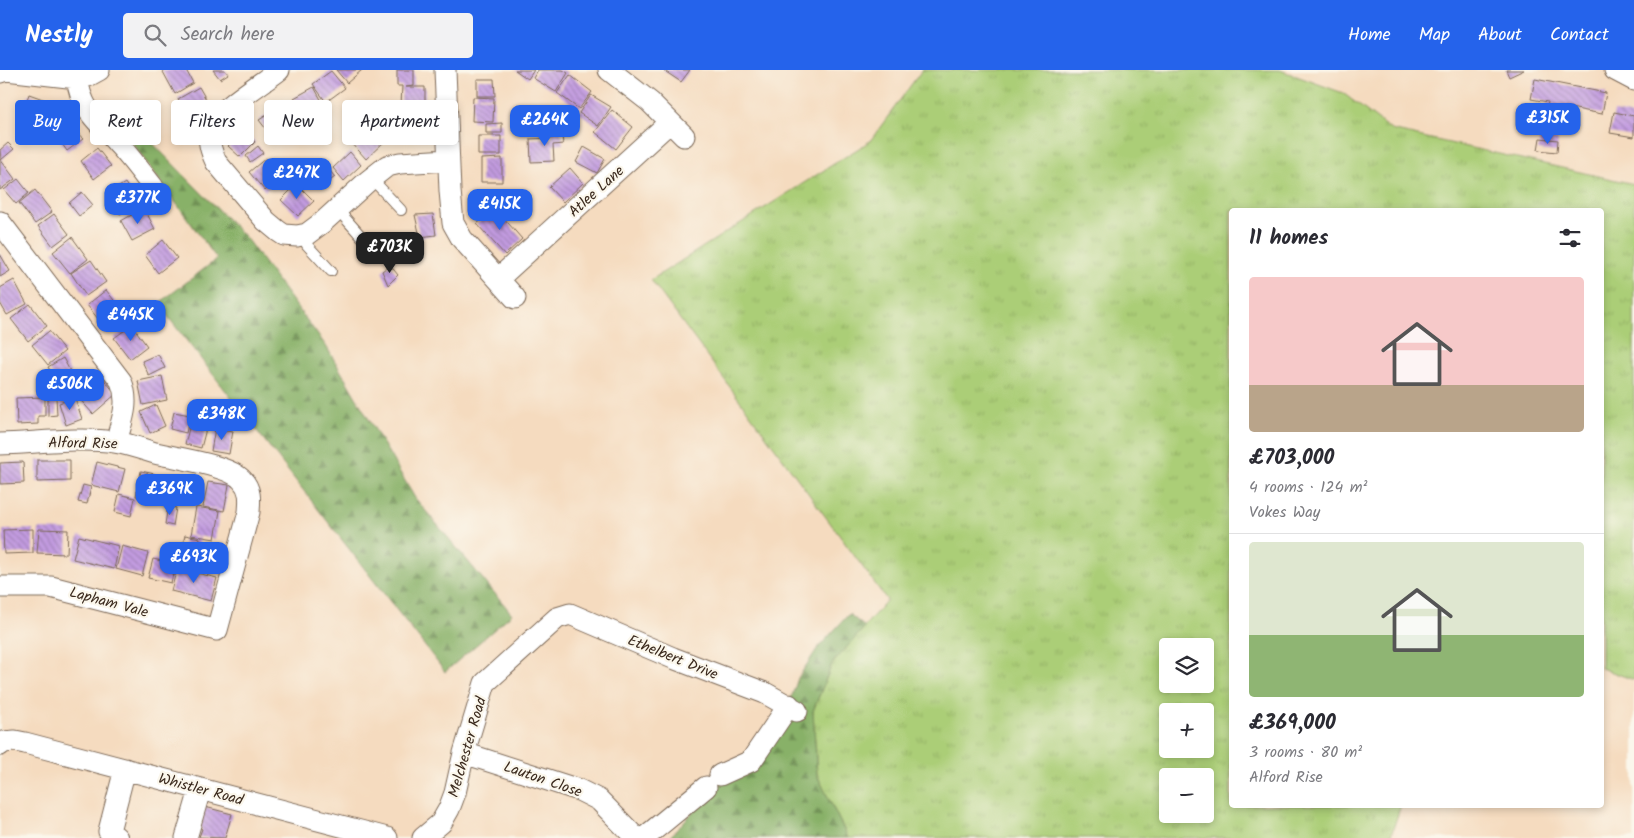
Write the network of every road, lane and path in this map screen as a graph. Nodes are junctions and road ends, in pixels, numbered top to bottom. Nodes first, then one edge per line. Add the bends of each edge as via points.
1 (6, 70) edge
2 (99, 70) edge
3 (279, 70) edge
4 (444, 70) edge
5 (609, 70) edge
6 (1615, 70) edge
7 (0, 72) edge
8 (77, 78) junction
9 (1634, 80) edge
10 (448, 160) junction
11 (371, 178) junction
12 (153, 187) dead end
13 (337, 209) junction
14 (401, 210) dead end
15 (0, 222) edge
16 (302, 235) junction
17 (378, 255) dead end
18 (331, 271) dead end
19 (499, 278) junction
20 (515, 298) dead end
21 (116, 442) junction
22 (0, 444) edge
23 (0, 587) edge
24 (557, 618) joint
25 (217, 630) joint
26 (7, 743) edge
27 (464, 753) junction
28 (126, 769) junction
29 (200, 790) junction
30 (117, 838) edge
31 (186, 838) edge
32 (386, 838) edge
33 (423, 838) edge
34 (636, 838) edge
35 (644, 838) edge

1 - 7 street
1 - 8 street
2 - 8 street
3 - 16 street via 215,120 209,144 216,162 266,221 284,234
4 - 10 street
5 - 19 street, Atlee Lane via 650,102 677,129
6 - 9 street
8 - 12 street via 85,106
10 - 11 street via 393,164
10 - 19 street via 456,231
11 - 13 street
11 - 14 lane
13 - 16 street via 314,230
13 - 17 lane
15 - 21 street via 121,381 126,397
16 - 18 lane
19 - 20 street
21 - 22 street, Alford Rise
21 - 25 street, Alford Rise via 219,468 240,478 246,485 249,512
23 - 25 street, Lapham Vale via 56,588
24 - 27 street, Melchester Road via 485,683
24 - 35 street, Ethelbert Drive via 570,614 764,693 793,708 751,761 713,781
26 - 28 street, Whistler Road
27 - 33 street, Melchester Road via 449,809 441,823
27 - 34 street, Lauton Close via 579,790 599,800
28 - 29 street, Whistler Road
28 - 30 street via 109,831
29 - 31 street
29 - 32 street, Whistler Road

